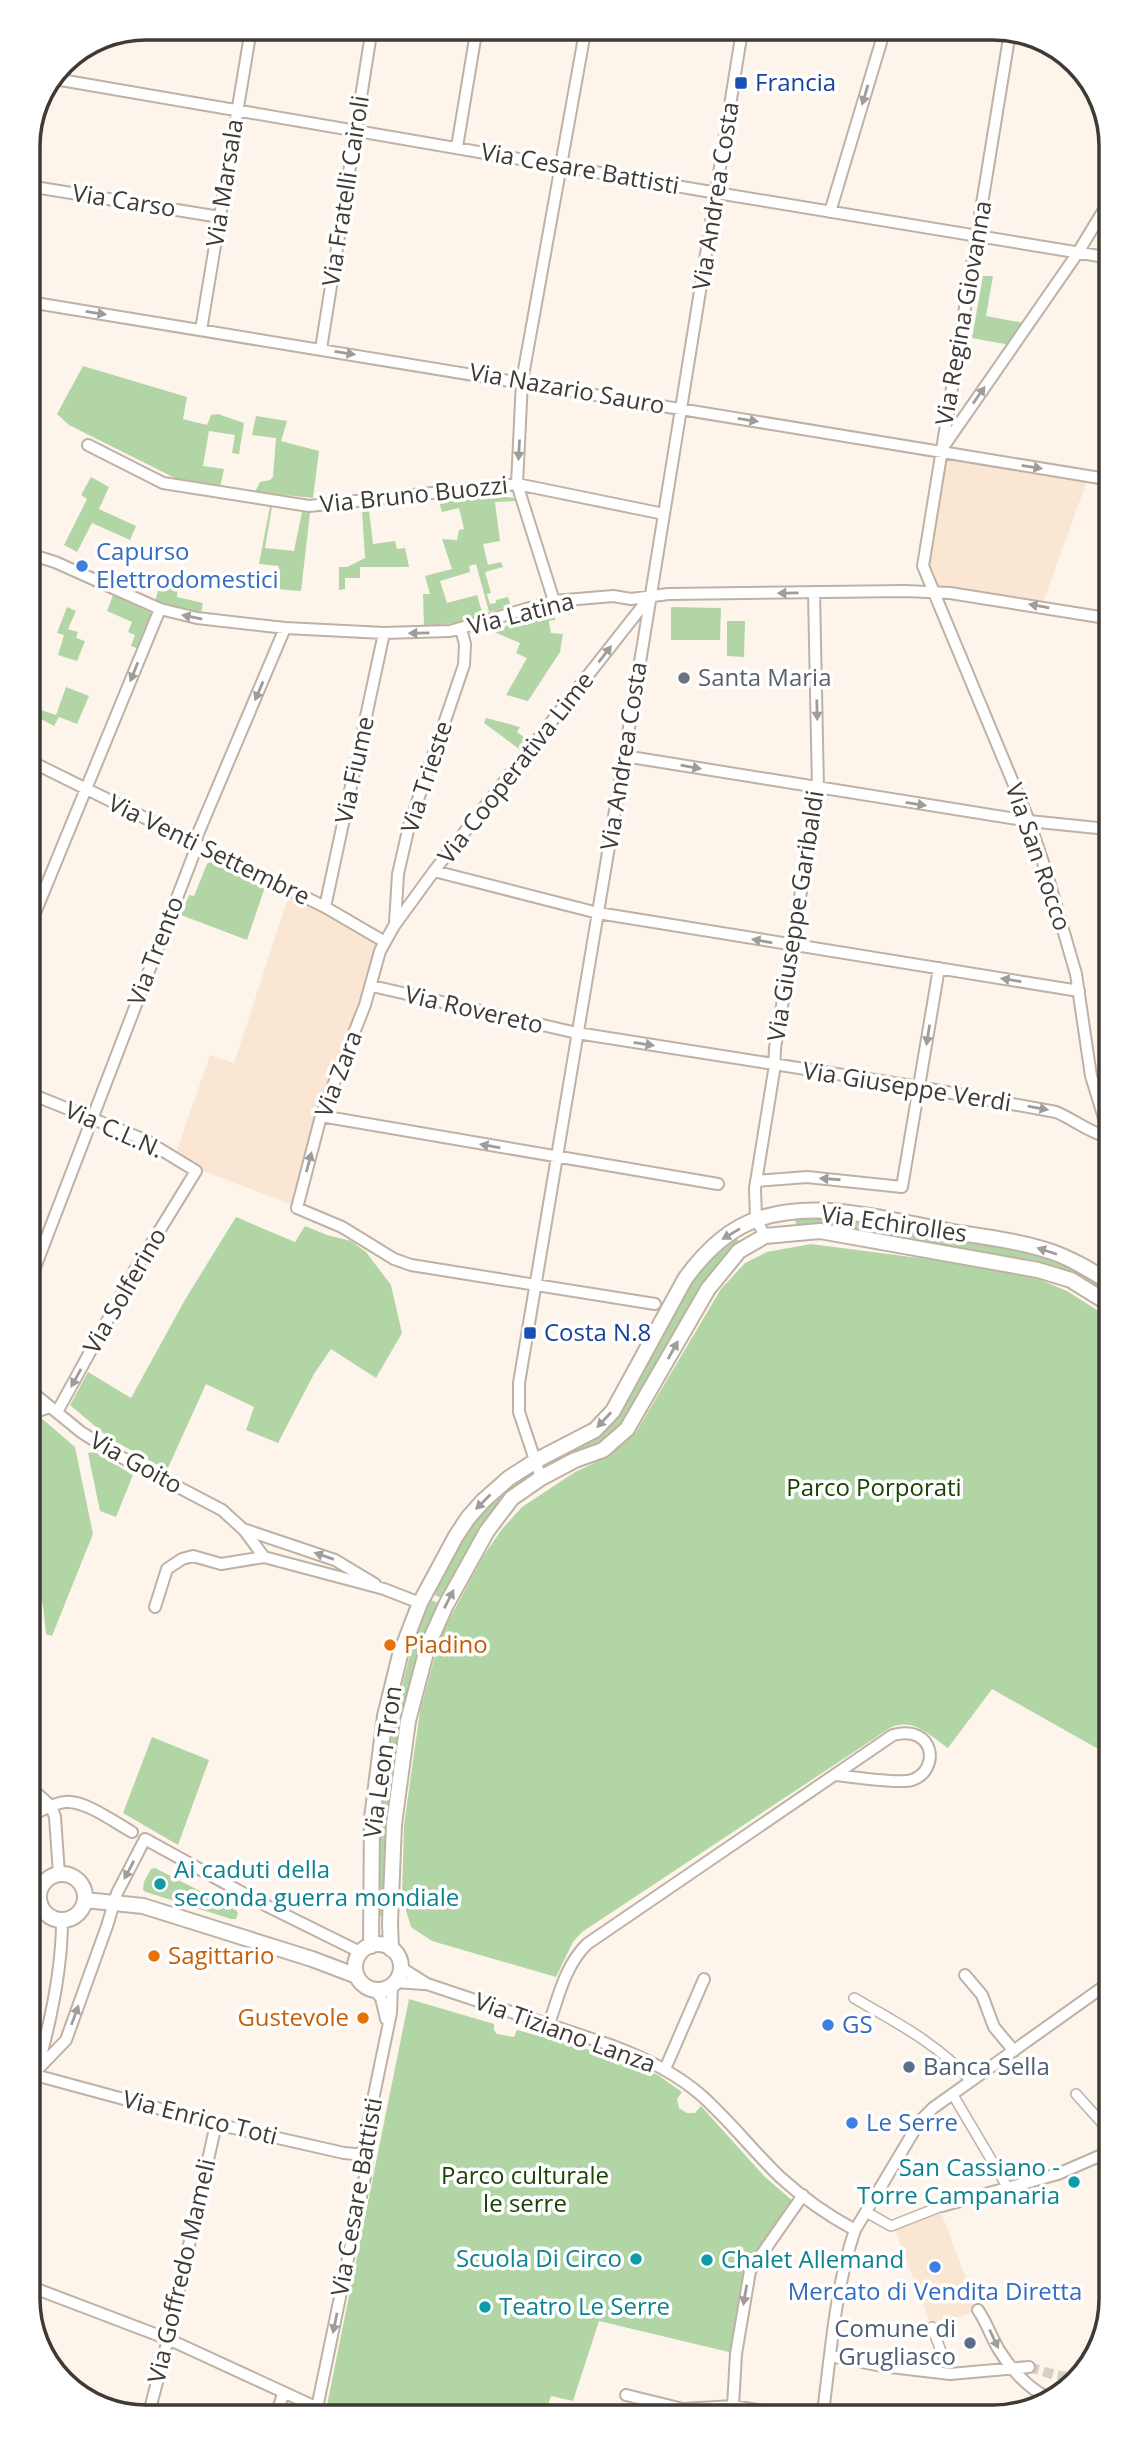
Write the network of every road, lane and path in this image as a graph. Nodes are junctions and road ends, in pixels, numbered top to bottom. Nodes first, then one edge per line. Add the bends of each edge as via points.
1 (249, 40) edge
2 (370, 40) edge
3 (475, 40) edge
4 (583, 40) edge
5 (741, 40) edge
6 (882, 40) edge
7 (1009, 41) edge
8 (63, 80) edge
9 (237, 111) junction
10 (355, 130) junction
11 (457, 147) junction
12 (560, 165) junction
13 (40, 188) edge
14 (717, 194) junction
15 (830, 212) junction
16 (220, 217) junction
17 (1099, 218) edge
18 (978, 236) junction
19 (1077, 254) junction
20 (1099, 256) edge
21 (40, 304) edge
22 (201, 330) junction
23 (321, 349) junction
24 (522, 381) junction
25 (680, 408) junction
26 (88, 445) dead end
27 (940, 452) junction
28 (1099, 478) edge
29 (517, 484) junction
30 (664, 514) junction
31 (40, 557) edge
32 (814, 592) junction
33 (935, 592) junction
34 (650, 597) junction
35 (554, 601) junction
36 (160, 609) junction
37 (1099, 617) edge
38 (285, 628) junction
39 (461, 629) junction
40 (384, 633) junction
41 (624, 756) junction
42 (40, 766) edge
43 (86, 789) junction
44 (818, 789) junction
45 (1029, 821) junction
46 (1099, 828) edge
47 (197, 845) junction
48 (434, 871) junction
49 (40, 901) edge
50 (325, 907) junction
51 (598, 913) junction
52 (394, 926) junction
53 (386, 942) junction
54 (791, 946) junction
55 (939, 968) junction
56 (372, 986) junction
57 (1079, 991) junction
58 (577, 1033) junction
59 (774, 1066) junction
60 (919, 1087) junction
61 (40, 1098) edge
62 (1099, 1104) edge
63 (321, 1116) junction
64 (92, 1118) junction
65 (1099, 1134) edge
66 (558, 1158) junction
67 (196, 1171) joint
68 (756, 1181) junction
69 (718, 1184) dead end
70 (757, 1219) junction
71 (765, 1236) junction
72 (40, 1257) edge
73 (1099, 1277) edge
74 (535, 1285) junction
75 (1099, 1297) edge
76 (655, 1304) dead end
77 (40, 1399) edge
78 (53, 1410) junction
79 (40, 1412) edge
80 (537, 1460) junction
81 (541, 1478) junction
82 (244, 1530) junction
83 (264, 1557) junction
84 (384, 1589) junction
85 (420, 1603) junction
86 (155, 1607) dead end
87 (835, 1775) junction
88 (40, 1796) edge
89 (51, 1806) junction
90 (40, 1811) edge
91 (132, 1832) dead end
92 (59, 1874) junction
93 (40, 1886) edge
94 (40, 1900) edge
95 (85, 1900) junction
96 (115, 1902) junction
97 (62, 1921) junction
98 (391, 1949) junction
99 (363, 1952) junction
100 (312, 1959) junction
101 (400, 1967) junction
102 (965, 1975) dead end
103 (357, 1976) junction
104 (704, 1979) dead end
105 (393, 1983) junction
106 (427, 1984) junction
107 (374, 1990) junction
108 (1099, 1990) edge
109 (854, 1998) dead end
110 (549, 2024) junction
111 (387, 2028) junction
112 (1014, 2051) junction
113 (40, 2056) edge
114 (40, 2069) edge
115 (665, 2069) junction
116 (40, 2076) edge
117 (971, 2081) junction
118 (1076, 2094) dead end
119 (953, 2095) junction
120 (1099, 2120) edge
121 (216, 2124) junction
122 (365, 2155) junction
123 (1099, 2156) edge
124 (1008, 2188) junction
125 (803, 2195) junction
126 (942, 2206) joint
127 (866, 2212) junction
128 (855, 2230) junction
129 (40, 2290) edge
130 (978, 2310) dead end
131 (932, 2327) dead end
132 (168, 2339) junction
133 (830, 2356) junction
134 (945, 2362) dead end
135 (1029, 2367) tunnel mouth
136 (1013, 2368) junction
137 (1041, 2393) edge
138 (283, 2394) junction
139 (626, 2395) dead end
140 (151, 2405) edge
141 (280, 2405) edge
142 (310, 2405) edge
143 (318, 2405) edge
144 (667, 2405) edge
145 (733, 2405) edge
146 (824, 2405) edge

1 - 9 street, Via Marsala
2 - 10 street, Via Fratelli Cairoli
3 - 11 street
4 - 12 street
5 - 14 street, Via Andrea Costa
6 -> 15 street
7 - 18 street, Via Regina Giovanna
8 - 9 street, Via Cesare Battisti
9 - 10 street, Via Cesare Battisti
9 - 16 street, Via Marsala
10 - 11 street, Via Cesare Battisti
10 - 23 street, Via Fratelli Cairoli
11 - 12 street, Via Cesare Battisti
12 - 14 street, Via Cesare Battisti
12 - 24 street
13 - 16 street, Via Carso
14 - 15 street, Via Cesare Battisti
14 - 25 street, Via Andrea Costa
15 - 18 street, Via Cesare Battisti
16 - 22 street, Via Marsala
17 - 19 street
18 - 19 street, Via Cesare Battisti
18 - 27 street, Via Regina Giovanna
19 - 20 street, Via Cesare Battisti
27 -> 19 street
21 -> 22 street, Via Nazario Sauro
22 - 23 street, Via Nazario Sauro
23 -> 24 street, Via Nazario Sauro
24 - 25 street, Via Nazario Sauro
24 -> 29 street
25 -> 27 street, Via Nazario Sauro
25 - 30 street, Via Andrea Costa
26 - 29 street, Via Bruno Buozzi via 163,483 309,506
27 -> 28 street, Via Nazario Sauro
27 - 33 street, Via Regina Giovanna via 923,558
29 - 30 street, Via Bruno Buozzi
29 - 35 street
30 - 34 street, Via Andrea Costa
31 - 36 street, Via Latina
32 - 33 street, Via Latina
32 -> 34 street, Via Latina
32 -> 44 street, Via Giuseppe Garibaldi
37 -> 33 street, Via Latina
33 - 45 street, Via San Rocco
34 - 35 street, Via Latina
34 - 41 street, Via Andrea Costa
48 -> 34 street, Via Cooperativa Lime
35 - 39 street, Via Latina
38 -> 36 street, Via Latina
36 -> 43 street
38 - 40 street, Via Latina
38 -> 47 street, Via Trento
39 -> 40 street, Via Latina
39 - 52 street, Via Trieste via 464,665 409,826 398,874
40 - 50 street, Via Fiume
41 -> 44 street
41 - 51 street, Via Andrea Costa
42 - 43 street, Via Venti Settembre
43 - 47 street, Via Venti Settembre
43 - 49 street
44 -> 45 street
44 - 54 street, Via Giuseppe Garibaldi
45 - 46 street
45 - 57 street, Via San Rocco
47 - 50 street, Via Venti Settembre
47 - 64 street, Via Trento
48 - 51 street
48 - 52 street, Via Cooperativa Lime
50 - 53 street, Via Venti Settembre
54 -> 51 street
51 - 58 street, Via Andrea Costa
52 - 53 street, Via Cooperativa Lime
53 - 56 street, Via Zara
54 - 55 street
54 - 59 street, Via Giuseppe Garibaldi
57 -> 55 street
55 -> 60 street
56 - 58 street, Via Rovereto
56 - 63 street, Via Zara
57 - 62 street, Via San Rocco via 1090,1076
58 -> 59 street, Via Giuseppe Verdi
58 - 66 street, Via Andrea Costa
59 - 60 street, Via Giuseppe Verdi
59 - 68 street, Via Giuseppe Garibaldi
60 -> 65 street, Via Giuseppe Verdi via 1056,1112
60 -> 68 street via 902,1187 807,1177
61 - 64 street, Via C.L.N.
66 -> 63 street
74 -> 63 street, Via Zara via 411,1265 297,1208
64 - 67 street, Via C.L.N. via 145,1140
64 - 72 street, Via Trento
66 - 69 street
66 - 74 street, Via Andrea Costa
67 -> 78 street, Via Solferino
68 - 70 street, Via Giuseppe Garibaldi
70 - 71 street, Via Giuseppe Garibaldi
73 -> 70 street, Via Echirolles via 1050,1251 913,1224 826,1211
70 -> 80 street, Via Echirolles via 723,1238 697,1262 604,1421
71 - 75 street, Via Echirolles via 820,1231 1026,1267 1071,1280
81 -> 71 street, Via Echirolles via 603,1450 627,1429 708,1289 739,1251
74 - 76 street
74 - 80 street, Via Andrea Costa via 517,1404
77 - 78 street, Via Goito
78 - 79 street
78 - 82 street, Via Goito via 119,1456 222,1510
80 - 81 street, Via Andrea Costa
80 -> 85 street, Via Leon Tron via 509,1478 468,1518
98 -> 81 street, Via Leon Tron via 394,1824 416,1682 446,1605 487,1531 512,1498
82 - 83 street, Via Goito
84 -> 82 street, Via Goito via 335,1560
83 - 84 street, Via Goito
83 - 86 street, Via Goito via 221,1564 193,1556 182,1559 167,1569
84 - 85 street, Via Goito
85 - 99 street, Via Leon Tron via 400,1655 385,1716
87 - 87 street via 911,1781 927,1766 927,1741 915,1733 893,1735
87 - 110 street via 587,1944 568,1969
88 - 89 street
89 - 90 street
89 - 91 street via 62,1802 82,1805
89 - 92 street
92 - 93 street
92 - 95 street via 81,1883
94 - 97 street via 46,1914
95 - 96 street
95 - 97 street via 77,1915
99 -> 96 street via 145,1839
96 - 100 street via 143,1906
114 -> 96 street via 66,2040
97 - 113 street via 52,2012
98 - 99 street via 385,1946
98 - 101 street
99 - 100 street via 340,1960
99 - 103 street via 355,1964
100 - 103 street
101 - 105 street
101 - 106 street, Via Tiziano Lanza
102 - 112 street via 982,1995 994,2027
103 - 107 street
104 - 115 street
105 - 106 street, Via Tiziano Lanza
105 - 107 street
105 - 111 street, Via Cesare Battisti
106 - 110 street, Via Tiziano Lanza
107 - 111 street, Via Cesare Battisti via 382,1998
108 - 112 street
109 - 117 street via 935,2047
110 - 115 street, Via Tiziano Lanza
111 - 122 street, Via Cesare Battisti
112 - 117 street
115 - 125 street, Via Tiziano Lanza via 701,2095
116 - 121 street, Via Enrico Toti
117 - 119 street
118 - 120 street
119 - 124 street
119 - 127 street via 920,2121
121 - 122 street, Via Enrico Toti
121 - 132 street, Via Goffredo Mameli
122 -> 143 street, Via Cesare Battisti via 367,2167
123 - 124 street
124 - 126 street
125 - 128 street, Via Tiziano Lanza
125 -> 145 street via 750,2271
126 - 127 street via 891,2226
127 - 128 street
128 - 133 street
129 - 132 street
130 -> 136 street
131 - 134 street
132 - 138 street
132 - 140 street, Via Goffredo Mameli
133 - 136 street via 961,2374
133 - 146 street
135 - 136 street
136 - 137 street
138 - 141 street
138 - 142 street
139 - 144 street

